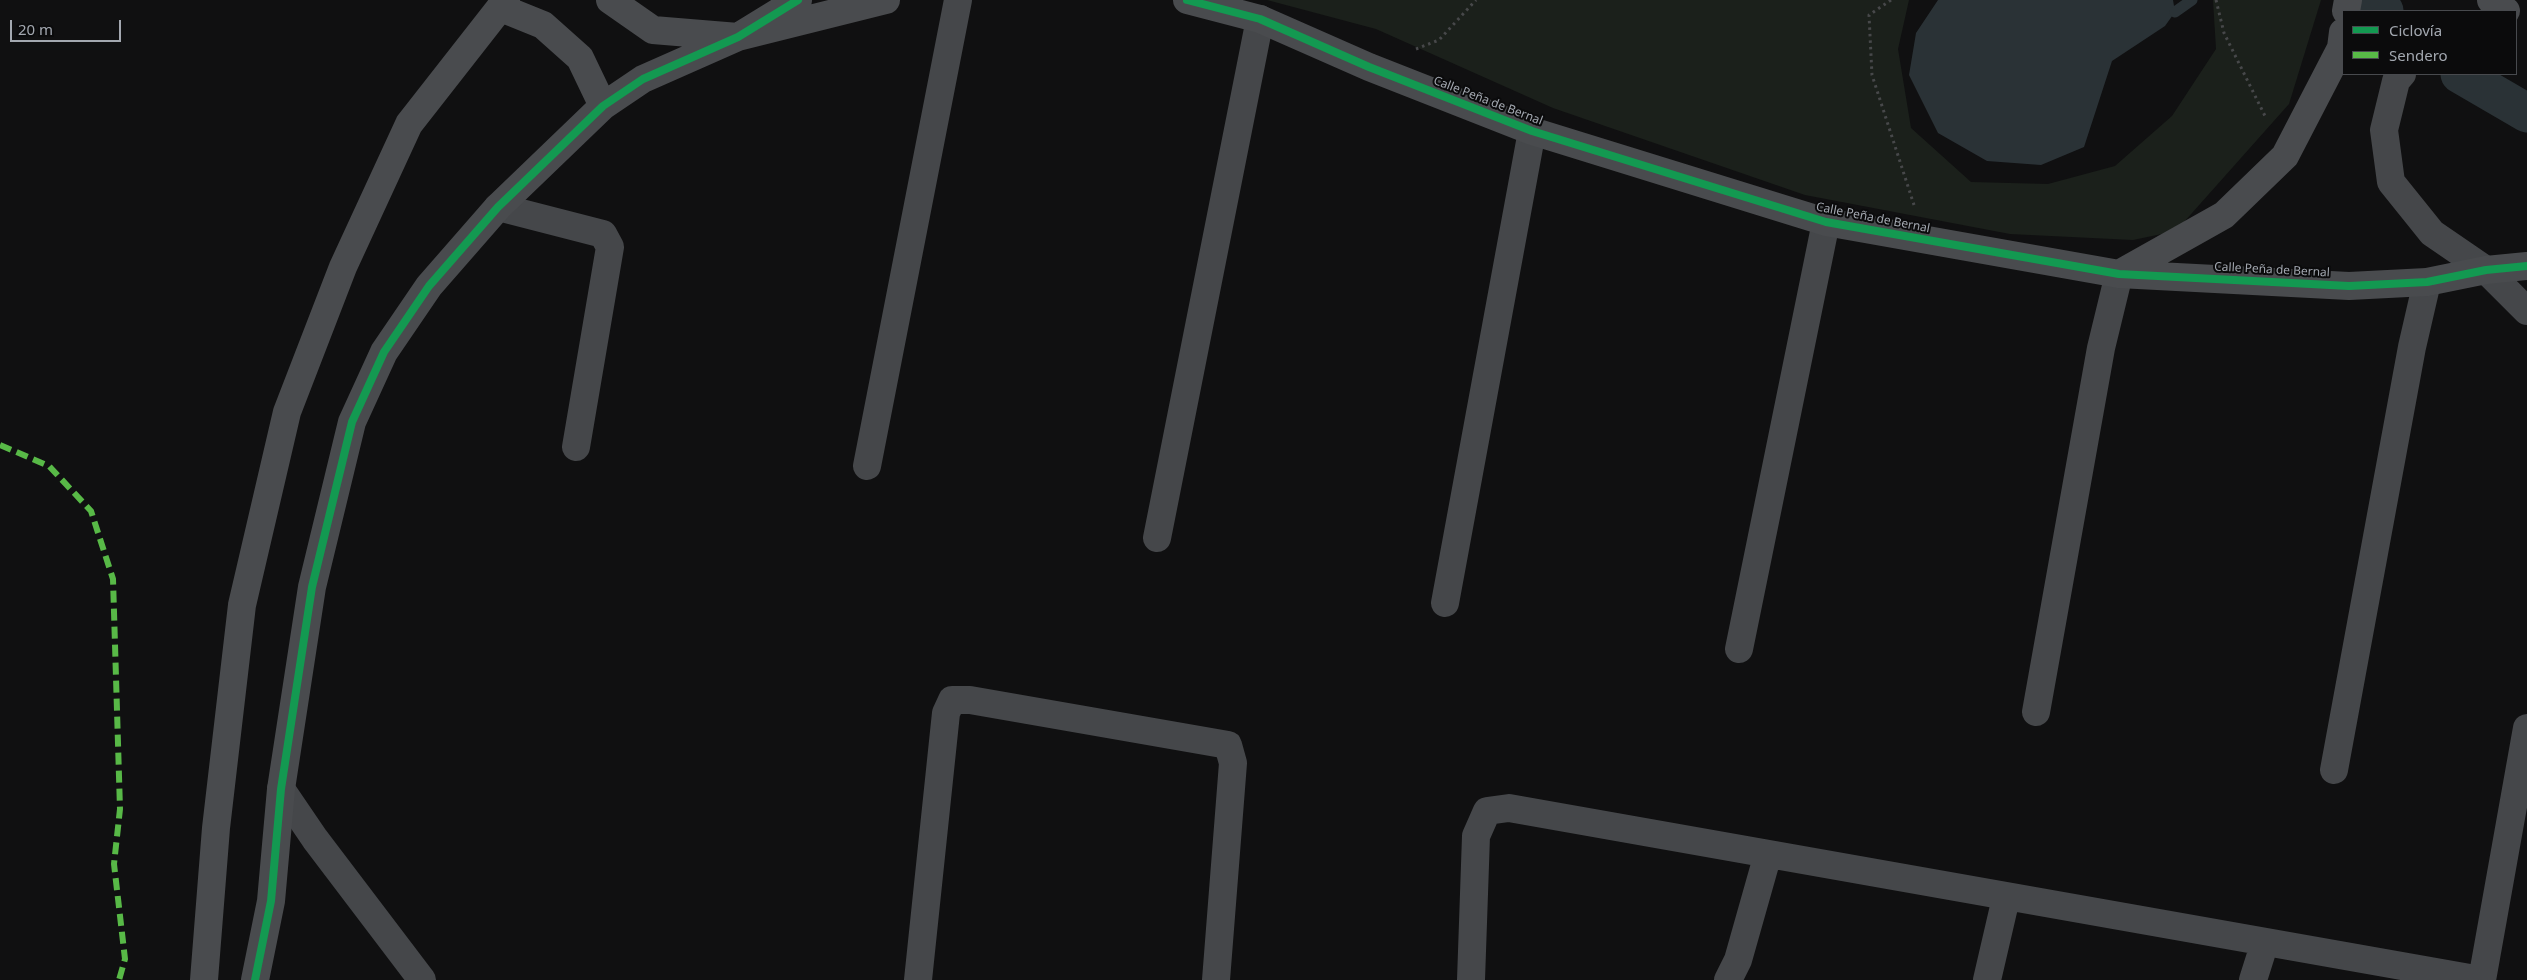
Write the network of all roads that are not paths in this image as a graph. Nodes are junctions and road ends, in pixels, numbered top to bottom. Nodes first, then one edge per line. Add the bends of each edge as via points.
1 (610, 0) edge
2 (798, 0) edge
3 (886, 0) edge
4 (958, 0) edge
5 (1188, 0) edge
6 (2490, 0) edge
7 (503, 4) edge
8 (2505, 10) edge
9 (1260, 19) junction
10 (738, 37) junction
11 (2342, 40) edge
12 (2401, 75) edge
13 (603, 106) junction
14 (1532, 131) junction
15 (498, 207) junction
16 (1826, 222) junction
17 (2527, 266) edge
18 (2486, 270) junction
19 (2119, 274) junction
20 (2426, 282) junction
21 (2527, 311) edge
22 (576, 448) dead end
23 (867, 466) dead end
24 (1157, 538) dead end
25 (1445, 603) dead end
26 (1739, 649) dead end
27 (2036, 712) dead end
28 (2527, 728) edge
29 (2334, 770) dead end
30 (281, 789) junction
31 (2518, 827) edge
32 (1768, 854) junction
33 (2006, 898) junction
34 (2264, 942) junction
35 (204, 980) edge
36 (255, 980) edge
37 (422, 980) edge
38 (918, 980) edge
39 (1216, 980) edge
40 (1471, 980) edge
41 (1728, 980) edge
42 (1987, 980) edge
43 (2252, 980) edge
44 (2482, 980) edge

1 - 10 street via 653,30
2 - 10 street
3 - 10 street
4 - 23 street
5 - 9 street, Calle Peña de Bernal
6 - 8 street
7 - 13 street via 543,25 580,58
7 - 35 street via 409,124 343,267 287,412 242,606 217,819
9 - 14 street, Calle Peña de Bernal via 1369,67
9 - 24 street
10 - 13 street via 643,79
11 - 19 street via 2341,48 2285,156 2224,215
12 - 18 street via 2396,81 2384,130 2391,182 2432,232
13 - 15 street
14 - 16 street, Calle Peña de Bernal
14 - 25 street
15 - 22 street via 603,234 610,247
15 - 30 street via 429,286 389,345 352,422 312,587
16 - 19 street, Calle Peña de Bernal
16 - 26 street
17 - 18 street, Calle Peña de Bernal
18 - 20 street, Calle Peña de Bernal
18 - 21 street
19 - 20 street, Calle Peña de Bernal via 2349,286
19 - 27 street via 2101,348
20 - 29 street
28 - 31 street
30 - 36 street via 271,901
30 - 37 street
31 - 44 street
32 - 33 street
32 - 40 street via 1509,808 1487,811 1476,836
32 - 41 street via 1738,960
33 - 34 street
33 - 42 street
34 - 43 street
34 - 44 street
38 - 39 street via 946,713 952,700 970,700 1228,745 1233,763

